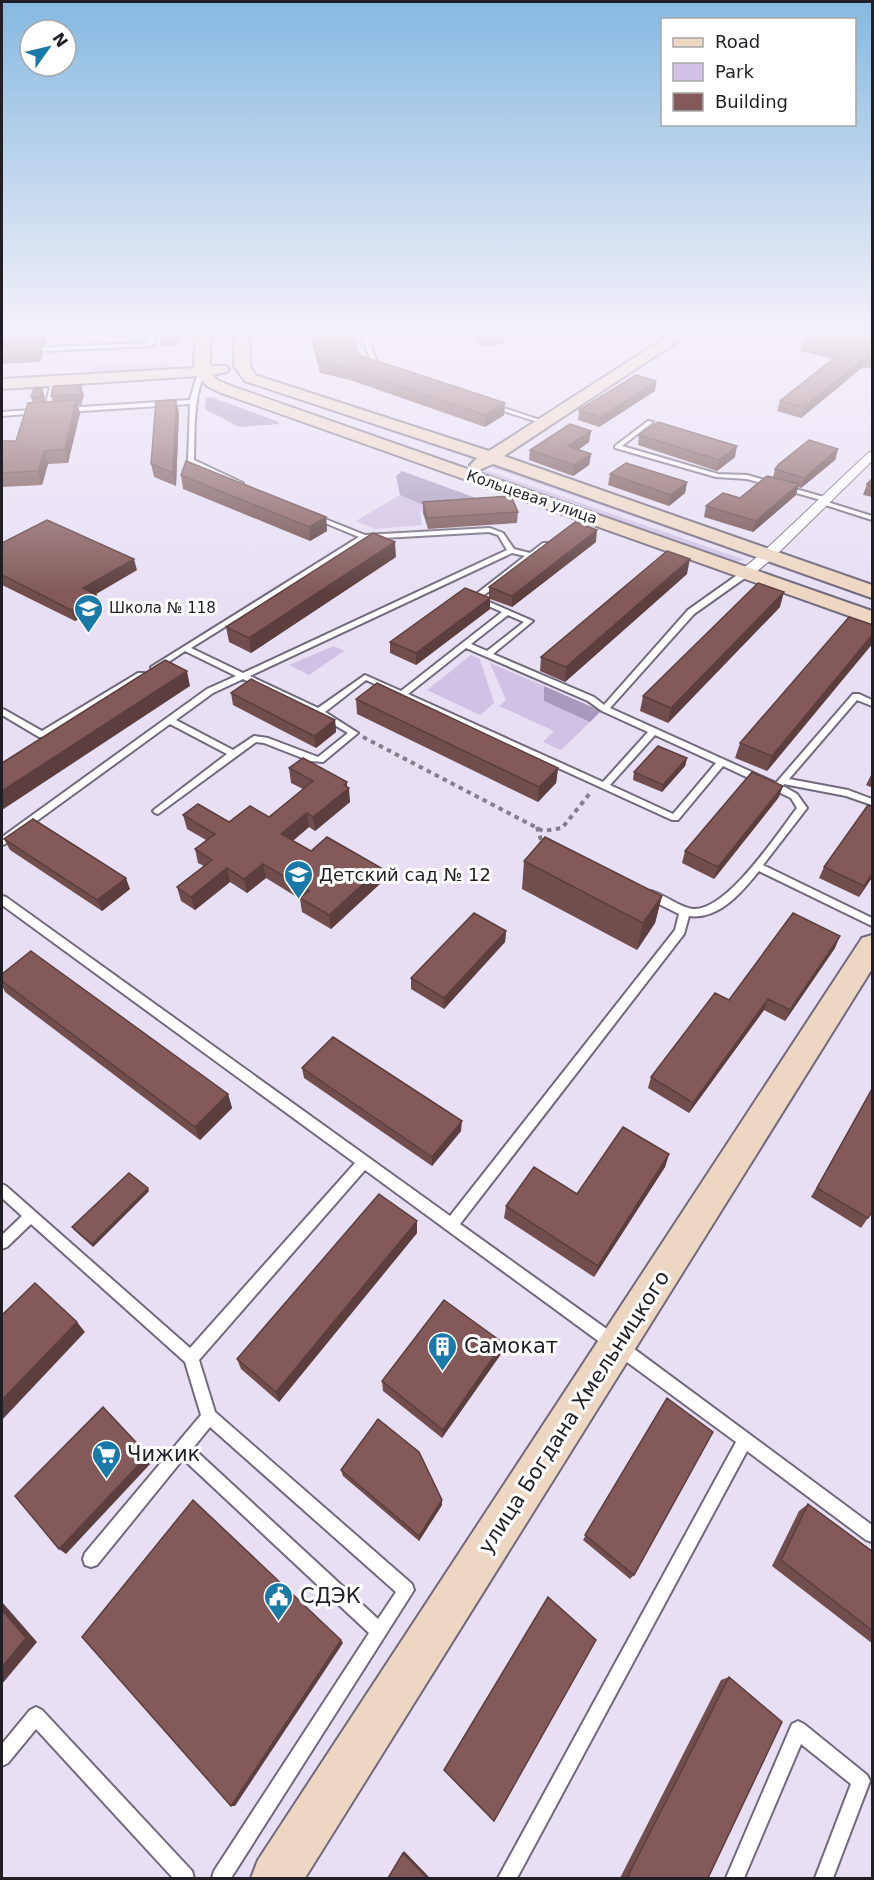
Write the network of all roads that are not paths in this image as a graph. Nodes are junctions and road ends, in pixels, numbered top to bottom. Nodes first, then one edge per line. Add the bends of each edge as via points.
1 (192, 417) edge
2 (305, 417) edge
3 (368, 417) edge
4 (526, 417) edge
5 (556, 417) edge
6 (650, 422) dead end
7 (546, 423) junction
8 (873, 455) edge
9 (490, 457) junction
10 (466, 473) junction
11 (253, 489) edge
12 (823, 500) junction
13 (304, 512) edge
14 (873, 518) edge
15 (364, 537) junction
16 (556, 538) edge
17 (511, 551) junction
18 (531, 555) junction
19 (767, 556) junction
20 (746, 573) junction
21 (873, 592) edge
22 (507, 612) junction
23 (873, 618) edge
24 (466, 645) junction
25 (185, 648) junction
26 (488, 654) junction
27 (242, 674) junction
28 (402, 695) junction
29 (873, 703) edge
30 (605, 709) junction
31 (2, 712) edge
32 (319, 712) junction
33 (170, 720) junction
34 (654, 731) junction
35 (233, 754) junction
36 (722, 762) junction
37 (601, 784) junction
38 (780, 784) junction
39 (873, 802) edge
40 (158, 811) dead end
41 (2, 842) edge
42 (757, 866) junction
43 (644, 891) edge
44 (2, 900) edge
45 (685, 912) junction
46 (873, 922) edge
47 (873, 946) edge
48 (364, 1162) junction
49 (2, 1190) edge
50 (31, 1216) junction
51 (452, 1225) junction
52 (2, 1243) edge
53 (617, 1344) junction
54 (191, 1358) junction
55 (209, 1417) junction
56 (746, 1440) junction
57 (183, 1449) junction
58 (873, 1534) edge
59 (90, 1559) dead end
60 (379, 1631) junction
61 (2, 1757) edge
62 (185, 1878) edge
63 (221, 1878) edge
64 (276, 1878) edge
65 (507, 1878) edge
66 (735, 1878) edge
67 (824, 1878) edge

1 - 11 lane via 191,462
2 - 10 main road, Кольцевая улица
3 - 9 main road, Кольцевая улица
4 - 7 lane
5 - 7 main road
6 - 12 lane via 617,447 718,476 747,477
7 - 9 main road
8 - 12 street
9 - 10 main road
9 - 19 main road, Кольцевая улица
10 - 20 main road, Кольцевая улица via 585,520
12 - 14 lane
12 - 19 street
13 - 15 lane
15 - 17 lane via 490,530 501,534
15 - 25 lane
16 - 18 lane
17 - 18 lane
17 - 27 lane
18 - 22 lane via 475,598
19 - 20 street
19 - 21 main road, Кольцевая улица
20 - 23 main road, Кольцевая улица
20 - 30 lane via 691,612
22 - 24 lane
22 - 26 lane via 529,621
24 - 26 lane
24 - 28 lane
25 - 27 lane
25 - 31 lane via 42,735
26 - 30 lane via 591,699
27 - 32 lane
27 - 33 lane
28 - 32 lane via 365,678
28 - 37 lane
29 - 38 lane via 855,696
30 - 34 lane
32 - 35 lane via 354,733 320,760 254,739
33 - 35 lane
33 - 41 lane
34 - 36 lane
34 - 37 lane
35 - 40 lane
36 - 37 lane via 675,818
36 - 38 lane
38 - 39 lane via 848,793
38 - 42 lane via 802,808
42 - 45 lane via 730,898 705,910
42 - 46 lane
43 - 45 lane
44 - 48 lane
45 - 51 lane via 680,931
47 - 53 main road, улица Богдана Хмельницкого
48 - 51 lane
48 - 54 lane
49 - 50 lane
50 - 52 lane
50 - 54 lane
51 - 53 lane
53 - 56 lane
53 - 64 main road, улица Богдана Хмельницкого
54 - 55 lane
55 - 57 lane
55 - 60 lane via 406,1590
56 - 58 lane
56 - 65 lane
57 - 59 lane
57 - 60 lane
60 - 63 lane
61 - 62 lane via 36,1716
66 - 67 lane via 798,1730 861,1781

